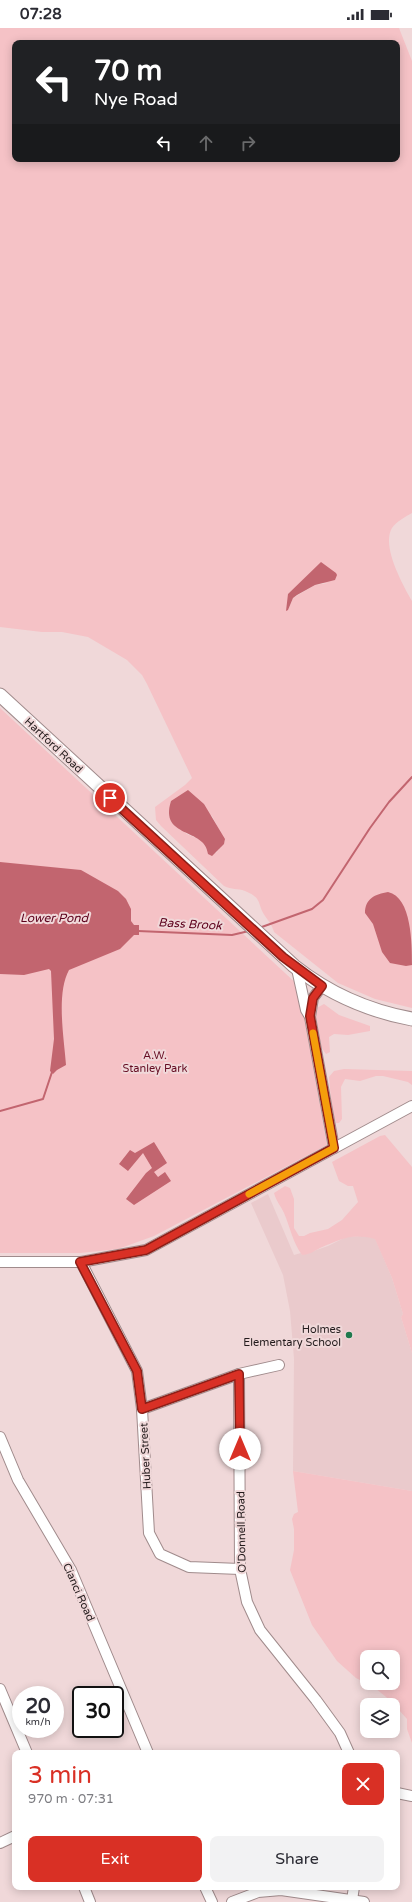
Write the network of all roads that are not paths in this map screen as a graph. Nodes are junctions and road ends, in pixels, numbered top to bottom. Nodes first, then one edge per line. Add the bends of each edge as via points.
1 (0, 695) edge
2 (297, 969) junction
3 (322, 986) junction
4 (310, 1016) junction
5 (412, 1019) edge
6 (412, 1106) edge
7 (334, 1148) junction
8 (0, 1262) edge
9 (80, 1262) junction
10 (279, 1364) dead end
11 (239, 1374) junction
12 (142, 1409) junction
13 (0, 1437) edge
14 (240, 1569) junction
15 (0, 1689) edge
16 (26, 1750) edge
17 (147, 1750) edge
18 (348, 1750) edge
19 (400, 1794) edge
20 (412, 1796) edge
21 (12, 1837) edge
22 (0, 1843) edge
23 (85, 1890) edge
24 (206, 1890) edge
25 (354, 1890) edge
26 (352, 1900) junction
27 (90, 1902) edge
28 (212, 1902) edge
29 (232, 1902) edge
30 (364, 1902) edge

1 - 2 main road, Hartford Road
2 - 3 main road, Hartford Road
2 - 4 street via 306,1010
3 - 4 street via 313,998
3 - 5 main road, Hartford Road via 372,1008
4 - 7 street
6 - 7 street
7 - 9 street via 146,1250
8 - 9 street
9 - 12 street, Huber Street via 137,1371
10 - 11 street
11 - 12 street
11 - 14 street, O'Donnell Road
12 - 14 street, Huber Street via 149,1533 160,1554 189,1567
13 - 17 street, Cianci Road via 18,1480 71,1570
14 - 18 street, O'Donnell Road via 247,1602 260,1630 316,1700 340,1733
15 - 16 street
19 - 20 street
21 - 22 street
23 - 27 street
24 - 28 street
25 - 26 street
26 - 29 street via 281,1890 258,1892
26 - 30 street

